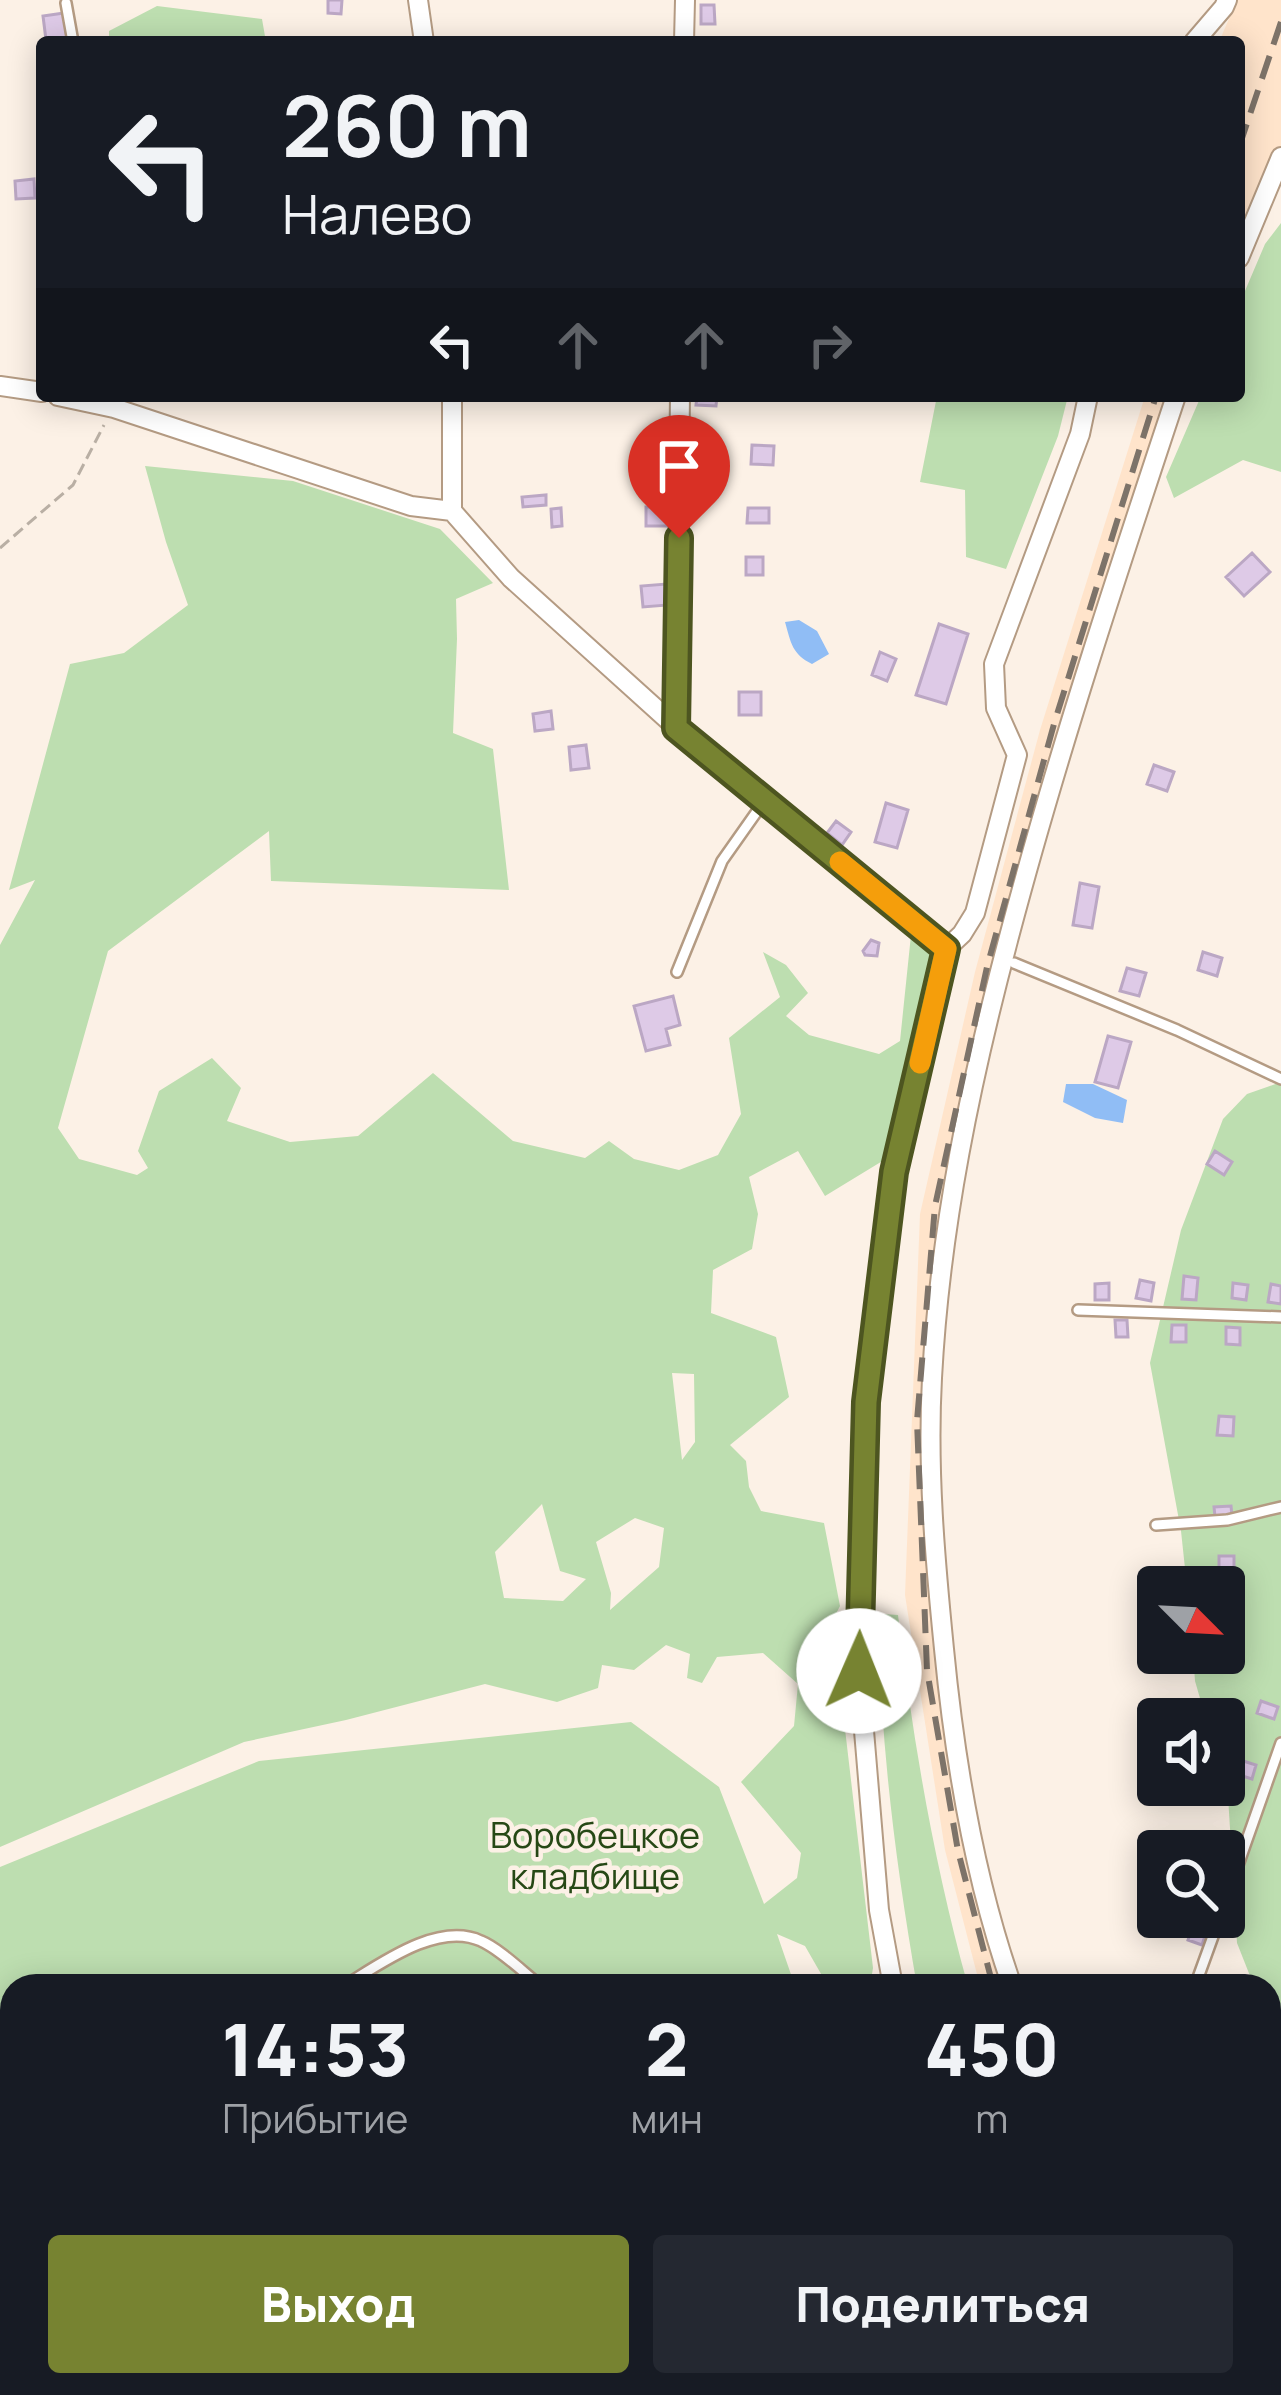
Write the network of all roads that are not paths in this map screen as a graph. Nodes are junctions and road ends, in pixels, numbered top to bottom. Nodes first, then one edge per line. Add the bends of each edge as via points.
1 (418, 0) edge
2 (685, 0) edge
3 (1227, 0) edge
4 (66, 3) edge
5 (72, 36) edge
6 (423, 36) edge
7 (684, 36) edge
8 (1199, 36) edge
9 (1281, 157) edge
10 (1245, 244) edge
11 (0, 386) edge
12 (36, 391) edge
13 (113, 402) edge
14 (452, 402) edge
15 (680, 402) edge
16 (1087, 402) edge
17 (1174, 402) edge
18 (452, 511) junction
19 (676, 728) junction
20 (765, 800) junction
21 (946, 949) junction
22 (1014, 963) dead end
23 (677, 972) dead end
24 (1281, 1079) edge
25 (1078, 1310) dead end
26 (1281, 1317) edge
27 (1281, 1507) edge
28 (1156, 1525) dead end
29 (1281, 1743) edge
30 (1245, 1845) edge
31 (1212, 1938) edge
32 (363, 1974) edge
33 (525, 1974) edge
34 (891, 1974) edge
35 (1008, 1974) edge
36 (1199, 1974) edge

1 - 6 street
2 - 7 street
3 - 8 street
4 - 5 lane
9 - 10 street
11 - 12 street
13 - 18 street via 412,506
14 - 18 street
15 - 19 street
16 - 21 street via 994,664 997,708 1017,755 975,913
17 - 35 street via 1029,859 978,1055 944,1238 931,1519 953,1742
18 - 19 street via 511,578
19 - 20 street
20 - 21 street
20 - 23 lane via 722,861
21 - 34 street via 894,1172 866,1402 859,1671
22 - 24 lane
25 - 26 lane
27 - 28 lane
29 - 30 lane
31 - 36 lane
32 - 33 lane via 452,1934 481,1940

